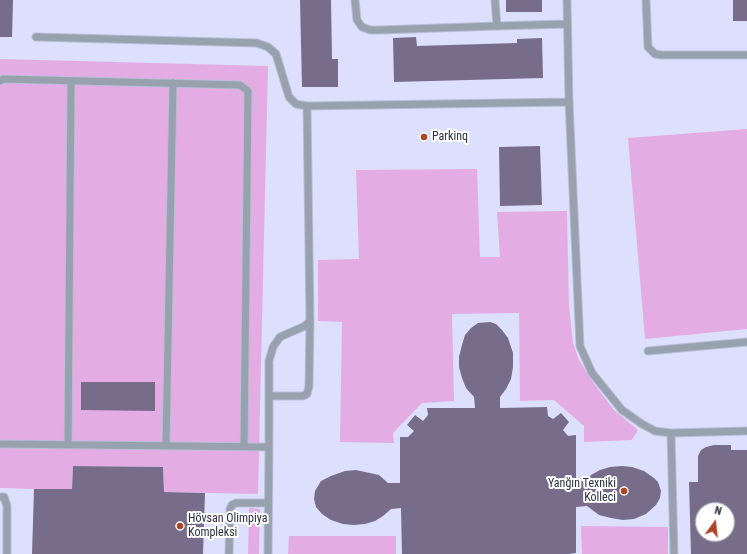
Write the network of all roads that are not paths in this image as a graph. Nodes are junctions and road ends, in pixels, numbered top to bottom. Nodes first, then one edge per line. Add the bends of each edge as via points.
1 (355, 0) edge
2 (496, 0) edge
3 (567, 0) edge
4 (646, 0) edge
5 (567, 24) junction
6 (497, 26) junction
7 (36, 37) dead end
8 (747, 55) edge
9 (0, 81) edge
10 (71, 81) junction
11 (173, 83) junction
12 (569, 102) junction
13 (307, 106) junction
14 (310, 321) junction
15 (747, 342) edge
16 (648, 351) dead end
17 (269, 396) junction
18 (747, 431) edge
19 (671, 433) junction
20 (0, 444) edge
21 (68, 444) junction
22 (166, 446) junction
23 (244, 446) junction
24 (269, 447) junction
25 (0, 497) edge
26 (268, 503) junction
27 (7, 554) edge
28 (229, 554) edge
29 (268, 554) edge
30 (674, 554) edge

1 - 6 lane via 357,20 362,27 370,30
2 - 6 lane
3 - 5 lane
4 - 8 lane via 648,47 655,54
5 - 6 lane
5 - 12 lane
7 - 13 lane via 257,43 276,54 288,97 296,104
9 - 10 lane
10 - 11 lane
10 - 21 lane
11 - 22 lane
11 - 23 lane via 240,85 248,90
12 - 13 lane
12 - 19 lane via 580,346 592,373 622,410 655,431
13 - 14 lane
14 - 17 lane via 305,326 280,337 273,347 269,362
14 - 17 lane via 307,394
15 - 16 lane
17 - 24 lane
18 - 19 lane
19 - 30 lane
20 - 21 lane
21 - 22 lane
22 - 23 lane
23 - 24 lane
24 - 26 lane
25 - 27 lane via 4,497 7,506
26 - 28 lane via 232,505
26 - 29 lane

